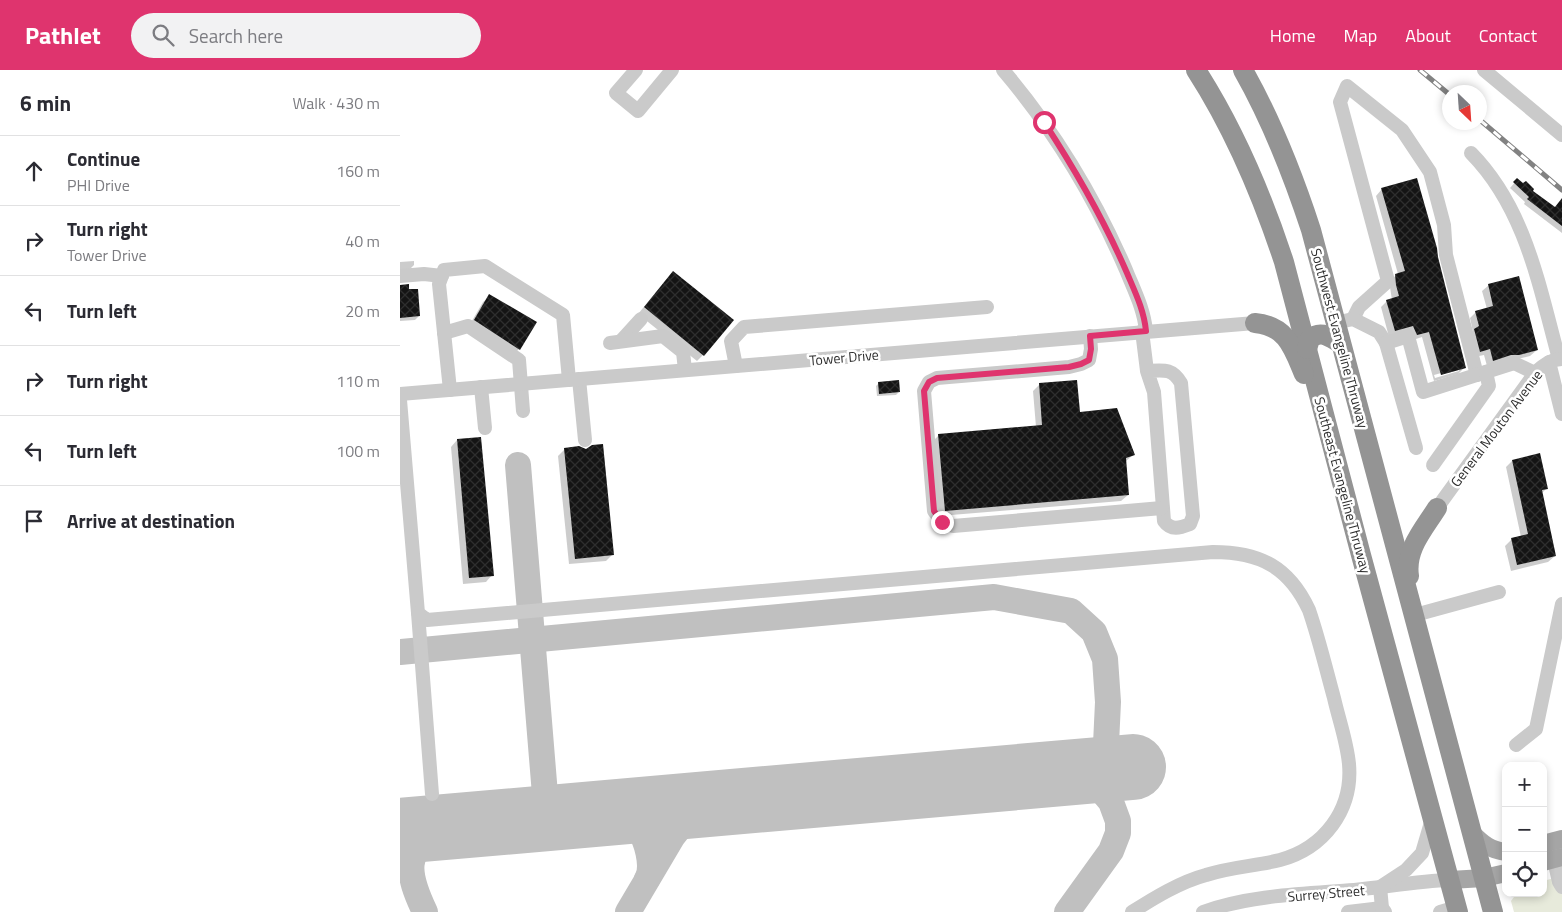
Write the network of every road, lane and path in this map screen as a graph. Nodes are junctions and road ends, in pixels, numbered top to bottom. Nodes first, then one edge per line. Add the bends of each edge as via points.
1 (636, 70) edge
2 (672, 70) edge
3 (1003, 70) edge
4 (1196, 70) edge
5 (1243, 70) edge
6 (1484, 70) edge
7 (1562, 135) edge
8 (1471, 154) dead end
9 (400, 276) edge
10 (442, 276) junction
11 (987, 307) dead end
12 (1298, 312) junction
13 (641, 319) dead end
14 (1344, 320) junction
15 (1255, 323) junction
16 (1144, 331) junction
17 (444, 332) junction
18 (1090, 336) junction
19 (1386, 343) junction
20 (1307, 349) junction
21 (1341, 349) junction
22 (1557, 360) edge
23 (736, 366) junction
24 (685, 370) junction
25 (1147, 371) junction
26 (1482, 373) junction
27 (1535, 373) junction
28 (574, 379) junction
29 (521, 384) junction
30 (481, 387) junction
31 (450, 390) junction
32 (400, 394) edge
33 (400, 400) edge
34 (523, 411) dead end
35 (1562, 414) edge
36 (485, 428) dead end
37 (1328, 430) junction
38 (585, 440) dead end
39 (1416, 448) dead end
40 (1433, 465) dead end
41 (1384, 506) junction
42 (1162, 508) junction
43 (1437, 508) junction
44 (1499, 592) dead end
45 (1562, 604) edge
46 (418, 613) junction
47 (1415, 615) junction
48 (1516, 745) dead end
49 (432, 794) dead end
50 (1432, 816) junction
51 (1472, 833) junction
52 (1562, 839) edge
53 (1547, 843) edge
54 (1502, 851) edge
55 (1553, 860) edge
56 (1502, 874) edge
57 (1484, 878) junction
58 (1450, 880) junction
59 (1380, 887) junction
60 (1562, 887) edge
61 (1345, 891) junction
62 (1384, 910) edge
63 (1452, 910) edge
64 (1132, 912) edge
65 (1203, 912) edge
66 (1348, 912) edge
67 (1493, 912) edge

1 - 2 street via 616,94 638,111
3 - 16 street via 1044,122 1087,190 1113,240 1140,305 1145,318
4 - 12 highway, Southeast Evangeline Thruway via 1255,183 1284,262
5 - 14 highway, Southwest Evangeline Thruway via 1289,166
6 - 7 street
8 - 22 street via 1495,180 1521,229
9 - 10 street
10 - 17 street via 439,284
10 - 28 street via 444,270 485,266 563,315
11 - 23 street via 744,327 731,341
12 - 15 highway
12 - 20 highway, Southeast Evangeline Thruway
12 - 21 highway via 1314,309 1323,312
13 - 24 street via 616,342 663,336 683,352
14 - 19 street via 1379,332
14 - 21 highway, Southwest Evangeline Thruway
14 - 26 street via 1388,282 1340,102 1347,86 1402,130 1430,172 1444,225 1446,255
15 - 16 street, Tower Drive
15 - 37 highway via 1275,328 1288,340
16 - 18 street, Tower Drive
16 - 25 street
17 - 29 street via 468,326 519,360
17 - 31 street
18 - 23 street, Tower Drive
18 - 42 street via 1089,360 1081,364 937,378 929,382 924,391 934,511 942,522 953,526
19 - 26 street via 1408,336 1423,392
19 - 39 street
20 - 21 highway via 1310,338 1320,333
20 - 37 highway, Southeast Evangeline Thruway
21 - 41 highway, Southwest Evangeline Thruway
22 - 27 street, General Mouton Avenue
22 - 35 street
23 - 24 street, Tower Drive
24 - 28 street, Tower Drive
25 - 42 street via 1154,392
25 - 42 street via 1165,370 1176,374 1181,383 1193,516 1190,524 1179,529 1167,526
26 - 27 street via 1514,363
26 - 40 street via 1490,386
27 - 43 street, General Mouton Avenue
28 - 29 street, Tower Drive
28 - 38 street
29 - 30 street, Tower Drive
29 - 34 street
30 - 31 street, Tower Drive
30 - 36 street
31 - 32 street, Tower Drive
33 - 46 street
37 - 50 highway, Southeast Evangeline Thruway
41 - 43 highway via 1397,521 1412,525
41 - 47 highway, Southwest Evangeline Thruway
43 - 47 highway via 1411,548 1408,571
44 - 47 street
45 - 48 street via 1536,729
46 - 49 street
46 - 64 street via 427,620 434,620 1213,552 1251,555 1267,562 1291,581 1302,593 1310,610 1347,748 1350,781 1347,797 1333,826 1311,847 1280,860 1205,875
47 - 51 highway
50 - 58 highway, Southeast Evangeline Thruway
50 - 59 street via 1422,854 1406,870
51 - 54 main road via 1484,845
51 - 57 highway
52 - 53 main road
55 - 60 street
56 - 57 main road
57 - 58 main road
57 - 67 highway
58 - 59 street, Surrey Street
58 - 63 highway, Southeast Evangeline Thruway
59 - 61 street, Surrey Street
59 - 62 street
61 - 65 street, Surrey Street via 1235,903
61 - 66 street
62 - 66 street

